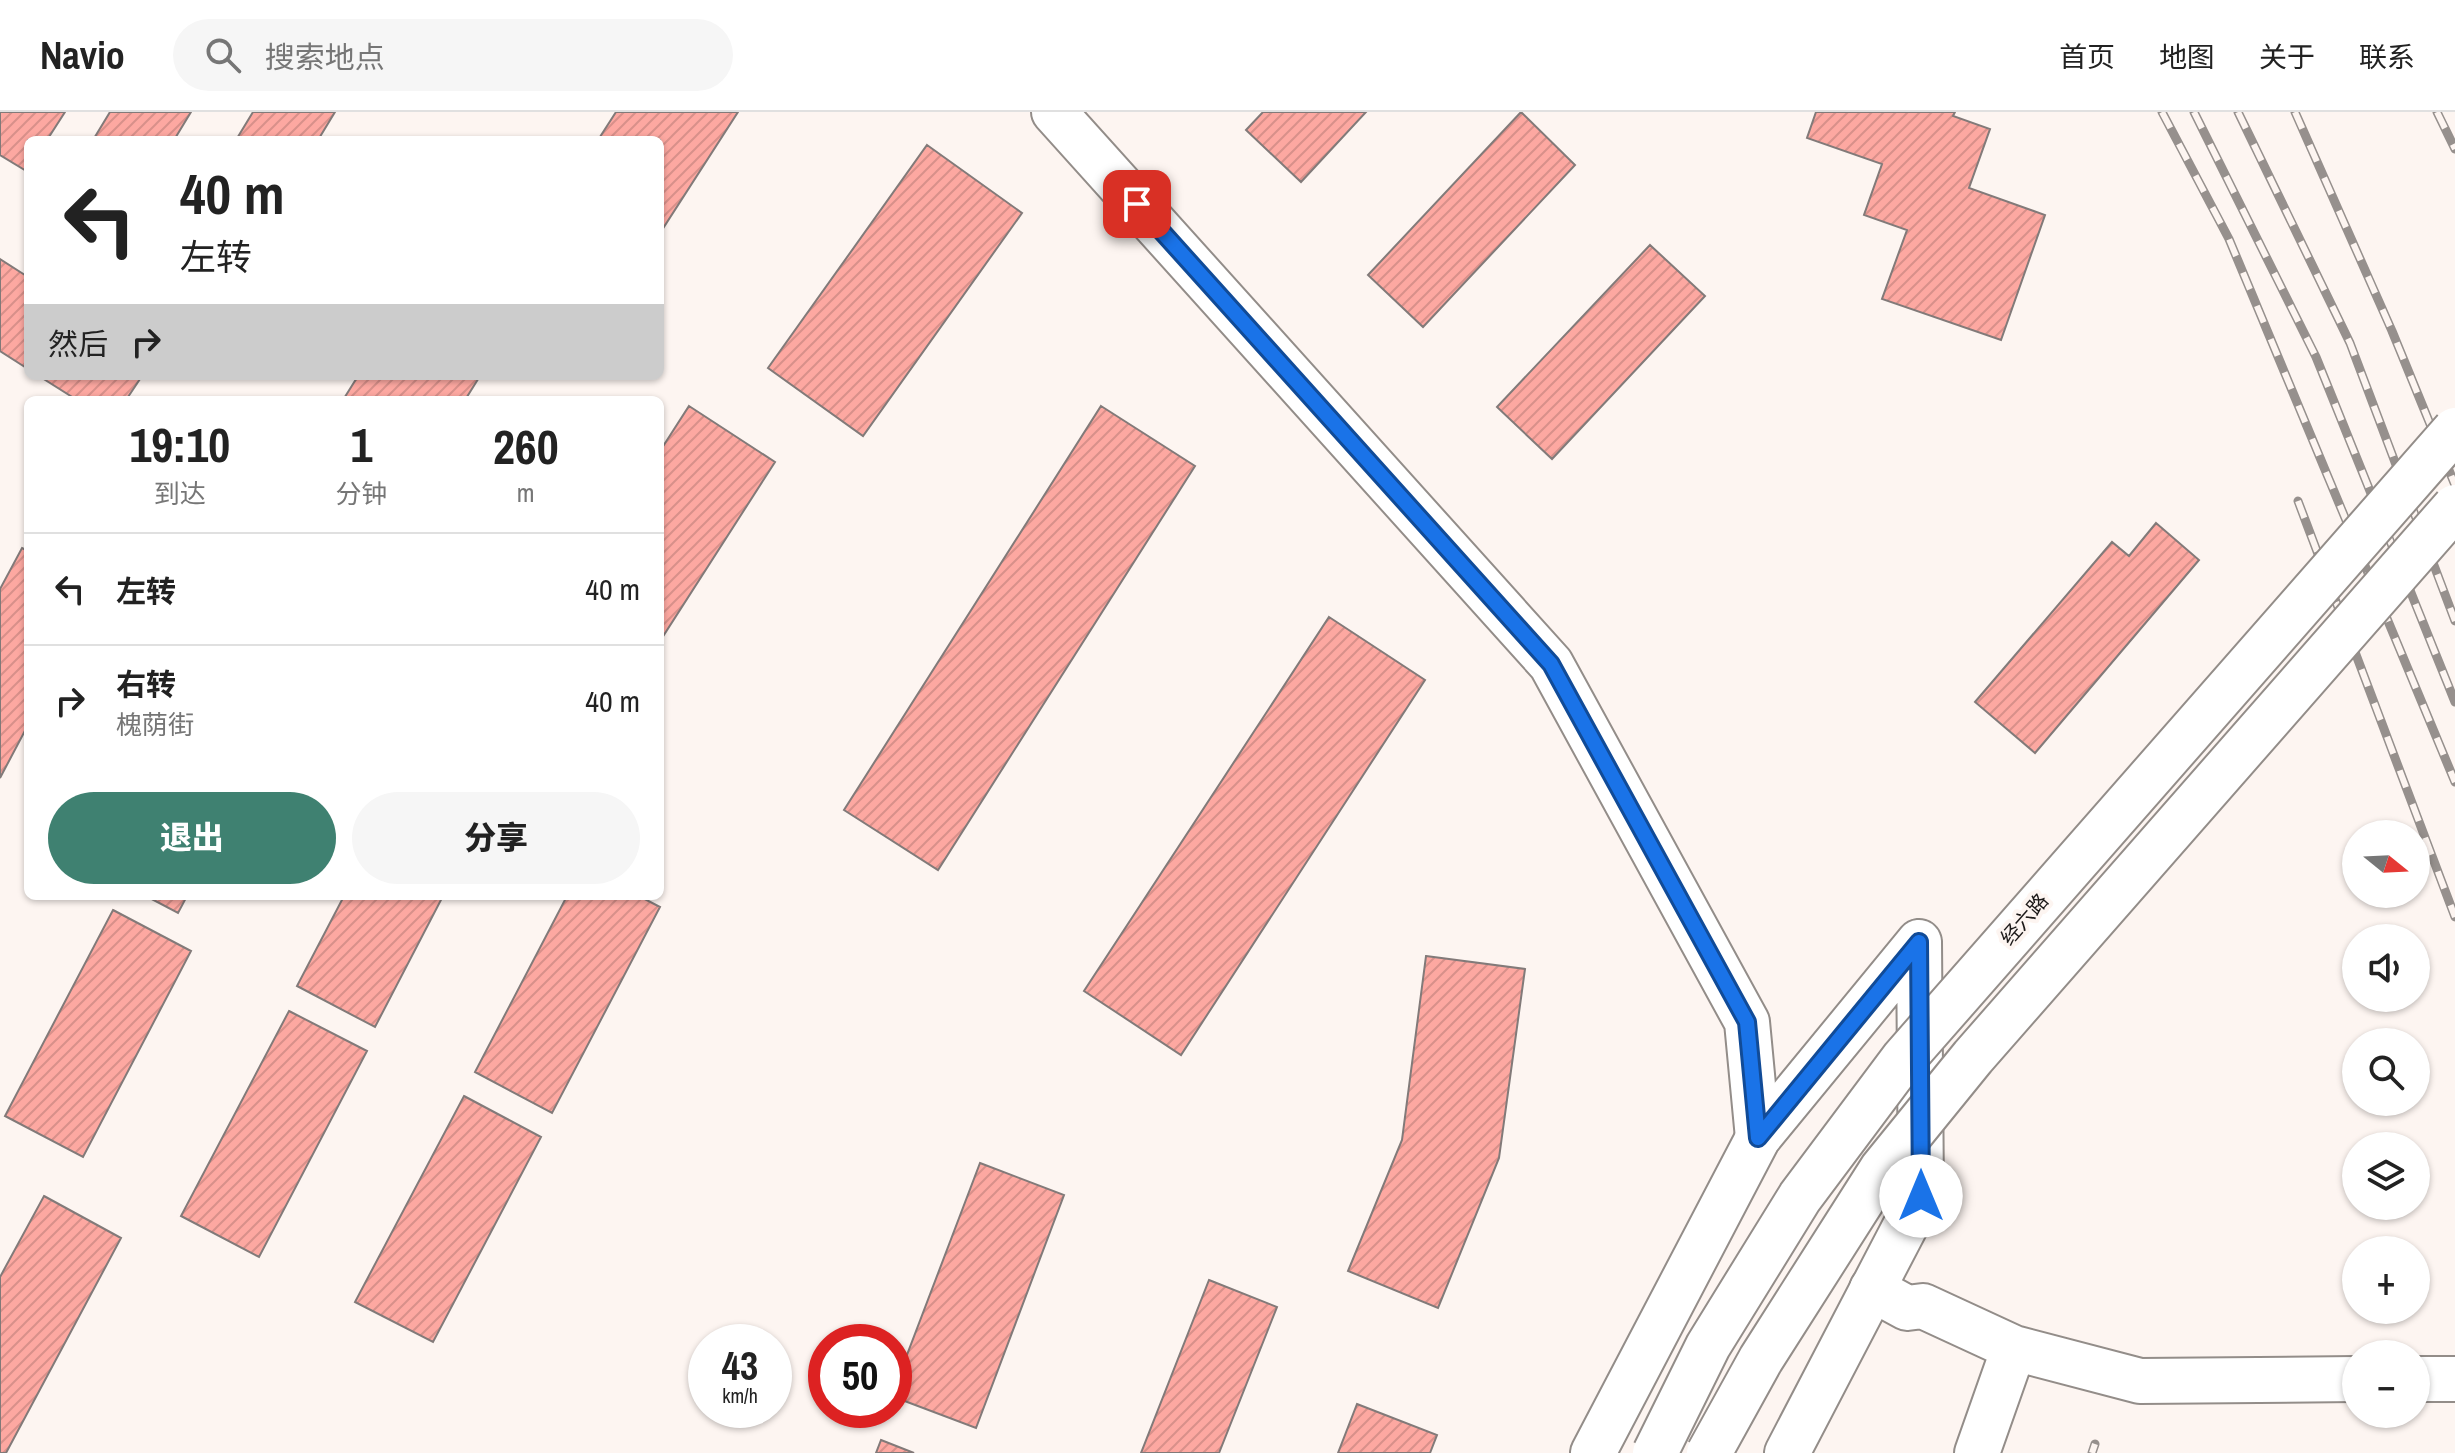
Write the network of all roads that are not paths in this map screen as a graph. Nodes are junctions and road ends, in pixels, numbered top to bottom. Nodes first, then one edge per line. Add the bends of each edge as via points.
1 (1054, 112) edge
2 (2455, 430) edge
3 (2455, 507) edge
4 (1758, 1138) junction
5 (1872, 1289) junction
6 (2014, 1348) junction
7 (2342, 1379) edge
8 (2430, 1379) edge
9 (2455, 1379) edge
10 (1593, 1453) edge
11 (1655, 1453) edge
12 (1709, 1453) edge
13 (1787, 1453) edge
14 (1977, 1453) edge

1 - 4 main road via 1551,664 1747,1022
2 - 11 main road, 经六路, bridge via 1904,1058 1800,1197 1708,1346
3 - 12 main road, bridge via 1973,1057 1882,1169 1761,1359
4 - 5 main road via 1919,942 1921,1196
4 - 10 main road
5 - 6 main road via 1907,1308 1923,1306
5 - 13 main road
6 - 7 main road via 2140,1381
6 - 14 main road
8 - 9 main road

